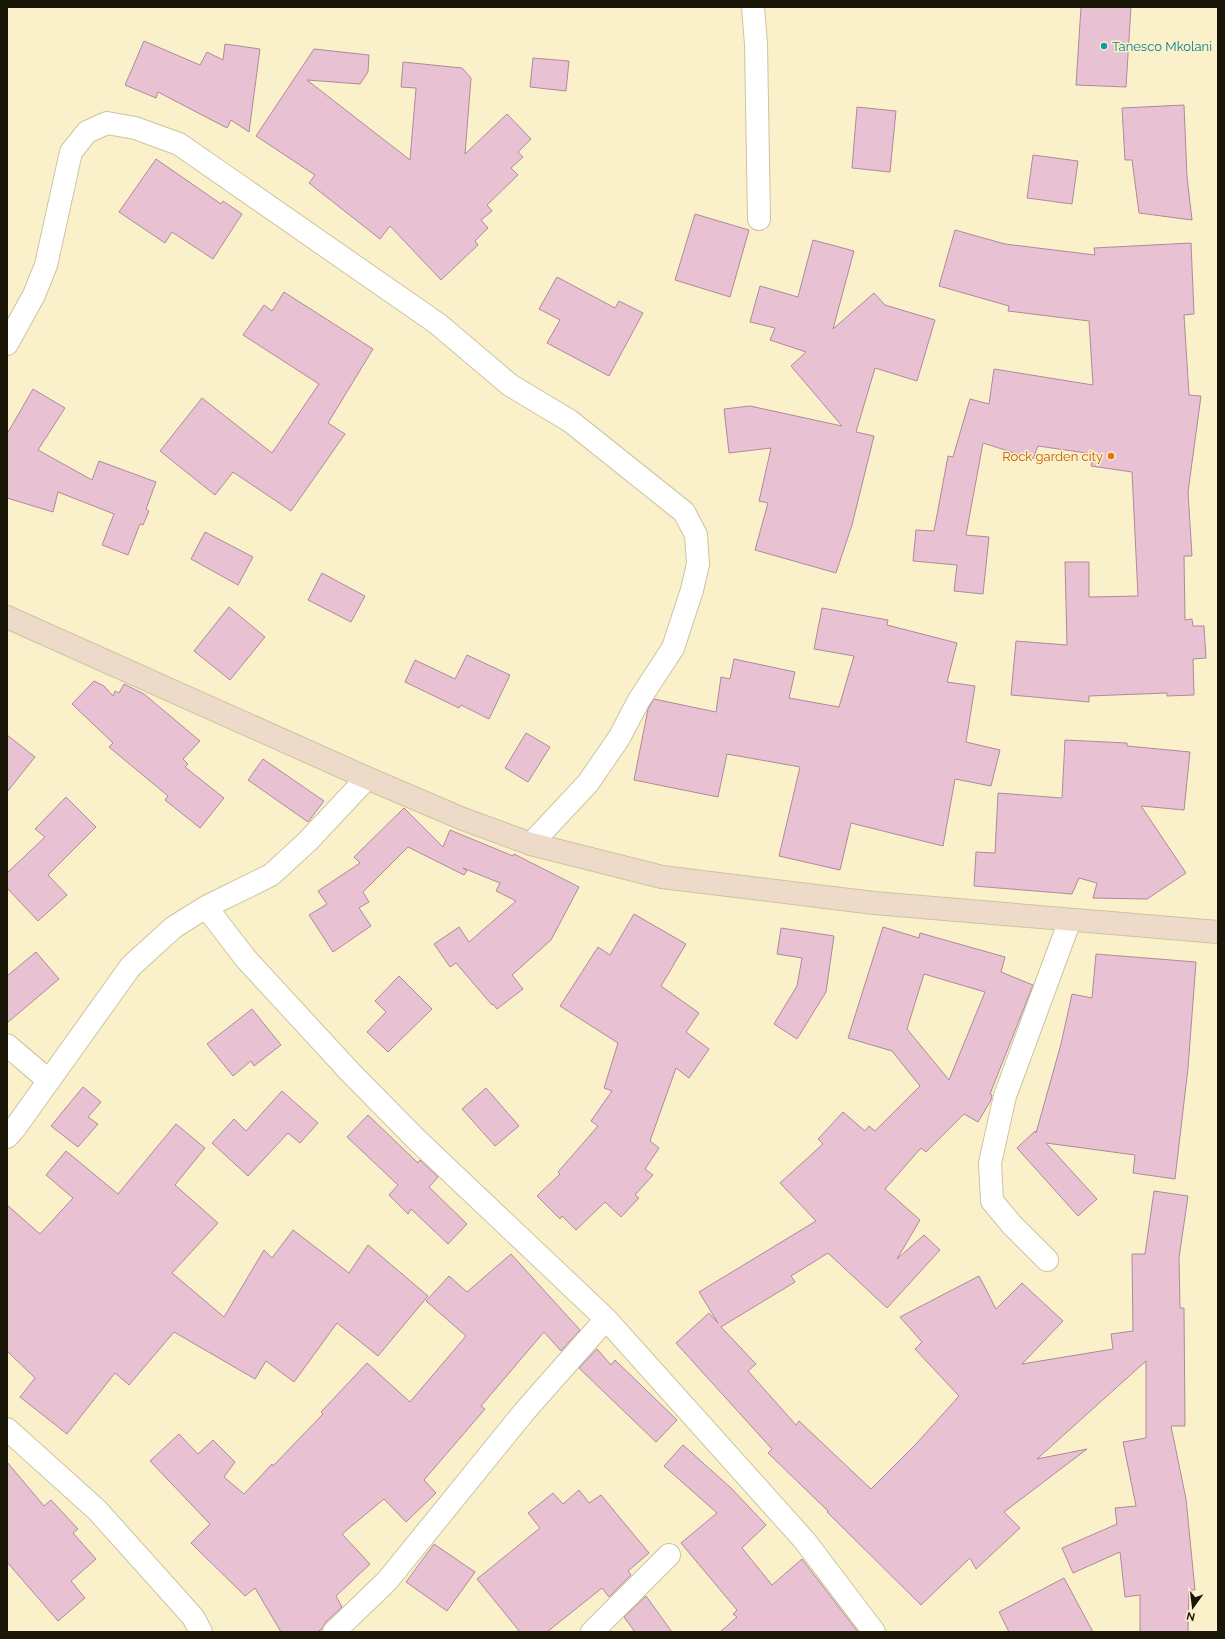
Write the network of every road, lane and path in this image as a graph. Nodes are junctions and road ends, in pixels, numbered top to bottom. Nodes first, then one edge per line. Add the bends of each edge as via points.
1 (753, 7) edge
2 (759, 219) dead end
3 (7, 344) edge
4 (7, 617) edge
5 (367, 778) junction
6 (531, 844) junction
7 (206, 907) junction
8 (1070, 920) junction
9 (1218, 932) edge
10 (7, 1045) edge
11 (48, 1080) junction
12 (7, 1137) edge
13 (1047, 1260) dead end
14 (606, 1319) junction
15 (7, 1429) edge
16 (669, 1555) dead end
17 (201, 1632) edge
18 (334, 1632) edge
19 (592, 1632) edge
20 (874, 1632) edge

1 - 2 street
3 - 6 street via 34,295 46,265 71,152 87,132 107,124 135,128 179,144 438,324 510,385 570,421 684,512 696,535 698,564 672,648 639,700 619,738 588,783
4 - 5 street
5 - 6 street via 463,819
5 - 7 street via 308,841 271,875
6 - 8 street via 662,877 874,904
7 - 11 street via 174,927 131,966
7 - 14 street via 246,959 416,1139
8 - 9 street
8 - 13 street via 1005,1096 990,1163 992,1201
10 - 11 street
11 - 12 street
14 - 18 street via 524,1412 387,1581
14 - 20 street via 806,1541
15 - 17 street via 97,1510 193,1617
16 - 19 street

